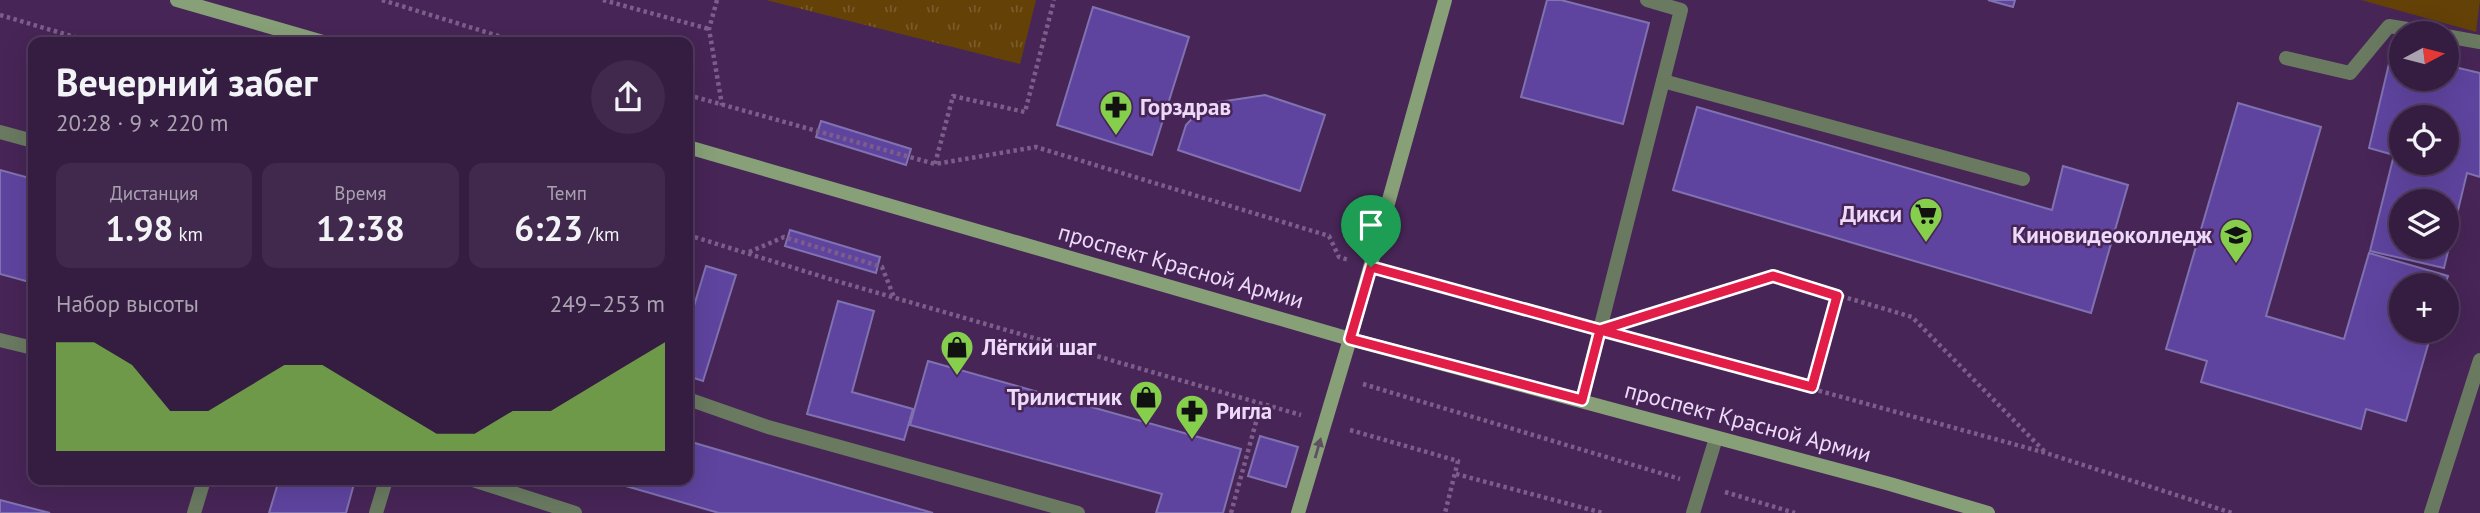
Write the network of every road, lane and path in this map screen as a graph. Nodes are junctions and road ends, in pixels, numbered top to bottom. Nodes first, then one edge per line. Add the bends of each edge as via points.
1 (382, 0) edge
2 (603, 0) edge
3 (717, 0) edge
4 (1054, 0) edge
5 (1445, 0) edge
6 (1647, 0) edge
7 (187, 1) edge
8 (0, 15) edge
9 (2389, 26) edge
10 (709, 29) junction
11 (75, 37) edge
12 (306, 37) edge
13 (502, 37) edge
14 (2459, 38) edge
15 (2480, 41) edge
16 (2286, 58) dead end
17 (1663, 81) junction
18 (693, 96) edge
19 (722, 105) junction
20 (0, 132) edge
21 (28, 140) edge
22 (693, 148) edge
23 (935, 164) junction
24 (2023, 179) dead end
25 (693, 236) edge
26 (748, 252) junction
27 (1371, 267) junction
28 (1837, 296) junction
29 (894, 298) junction
30 (1600, 330) junction
31 (1350, 339) junction
32 (0, 340) edge
33 (28, 347) edge
34 (2480, 360) edge
35 (1339, 376) junction
36 (1812, 387) junction
37 (1582, 400) junction
38 (693, 401) edge
39 (1261, 404) junction
40 (1325, 422) junction
41 (1716, 438) junction
42 (2046, 453) junction
43 (1456, 474) junction
44 (202, 485) edge
45 (384, 485) edge
46 (488, 485) edge
47 (1702, 485) junction
48 (194, 513) edge
49 (376, 513) edge
50 (575, 513) edge
51 (1078, 513) edge
52 (1231, 513) edge
53 (1298, 513) edge
54 (1446, 513) edge
55 (1603, 513) edge
56 (1693, 513) edge
57 (1794, 513) edge
58 (1988, 513) edge
59 (2232, 513) edge
60 (2431, 513) edge

1 - 13 path
2 - 10 path
3 - 10 path
4 - 23 path via 1025,112 953,96
5 - 27 main road
6 - 17 street via 1681,10
7 - 12 main road
8 - 11 path
9 - 16 street via 2350,73
10 - 19 path
14 - 15 street
17 - 24 street
17 - 30 street
18 - 19 path
19 - 23 path
20 - 21 street
22 - 31 main road, проспект Красной Армии
23 - 27 path via 1036,147 1329,236 1339,257
25 - 26 path
26 - 29 path
26 - 29 path via 784,237 881,267
27 - 30 path
27 - 31 main road
28 - 30 path via 1773,276
28 - 36 path
28 - 42 path via 1912,317
29 - 39 path
30 - 36 path
30 - 37 street
31 - 35 main road
31 - 37 main road, проспект Красной Армии
32 - 33 street
34 - 60 street
35 - 40 main road
35 - 47 path
36 - 42 path
37 - 41 main road, проспект Красной Армии
38 - 51 street via 768,427
39 - 40 path
39 - 52 path
40 - 43 path via 1458,461
53 -> 40 main road
41 - 47 street
41 - 58 main road, проспект Красной Армии
42 - 59 path
43 - 54 path
43 - 55 path
44 - 48 street
45 - 49 street
46 - 50 street
47 - 56 street
47 - 57 path

